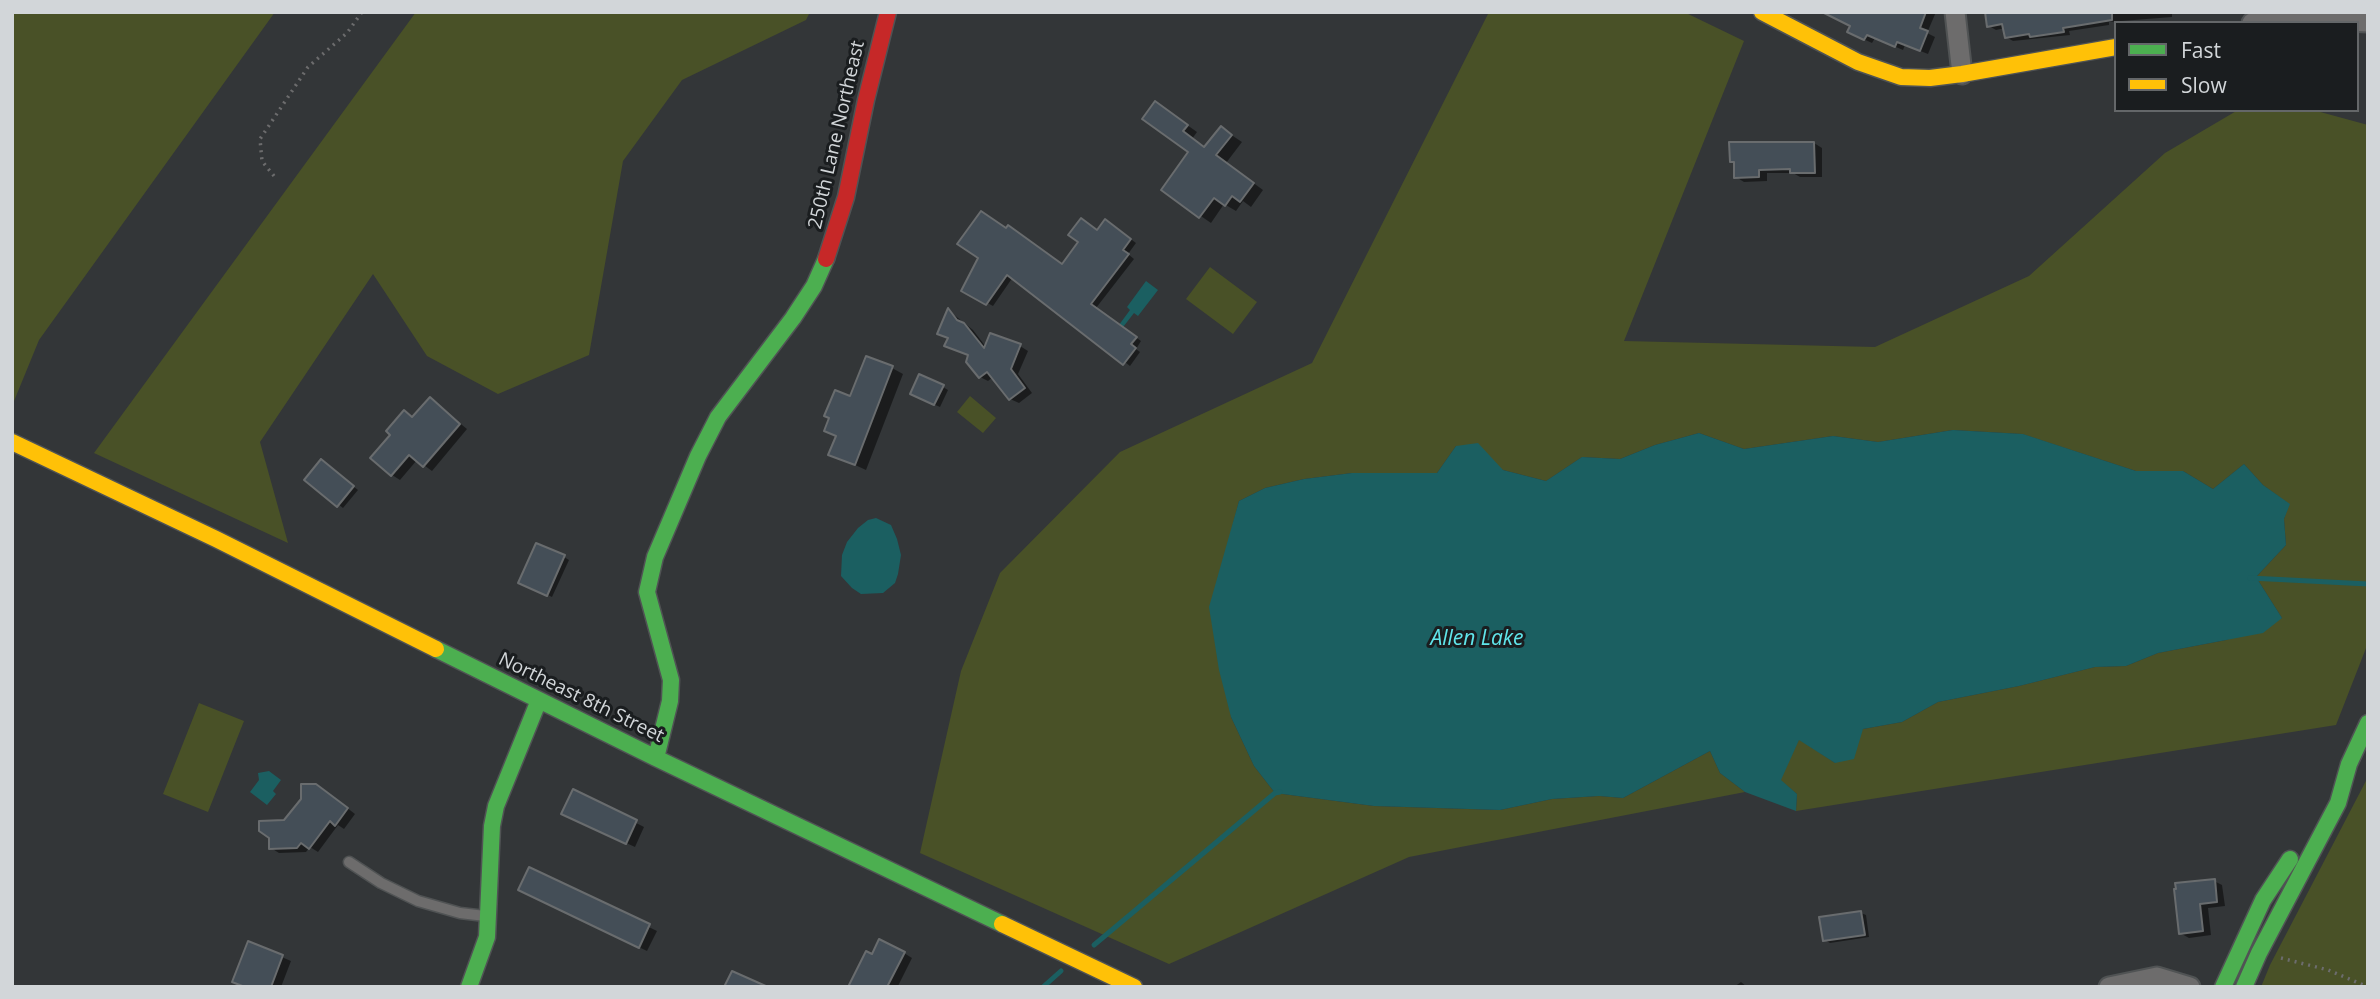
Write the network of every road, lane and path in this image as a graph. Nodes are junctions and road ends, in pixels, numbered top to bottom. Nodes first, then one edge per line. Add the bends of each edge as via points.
1 (362, 12) edge
2 (888, 12) edge
3 (1762, 12) edge
4 (1955, 12) edge
5 (2301, 21) edge
6 (2347, 21) edge
7 (2114, 47) edge
8 (1962, 74) junction
9 (274, 176) dead end
10 (12, 442) edge
11 (539, 700) junction
12 (2368, 723) edge
13 (656, 758) junction
14 (2349, 764) junction
15 (349, 862) dead end
16 (2263, 900) junction
17 (2283, 908) junction
18 (489, 916) junction
19 (2259, 953) junction
20 (468, 987) edge
21 (1133, 987) edge
22 (2109, 987) edge
23 (2190, 987) edge
24 (2223, 987) edge
25 (2244, 987) edge
26 (2368, 987) edge

1 - 9 path via 347,33 303,74 260,139 262,161
2 - 13 street, 250th Lane Northeast via 830,251 793,318 719,417 654,557 647,592 671,680
3 - 8 street via 1882,72 1930,78
4 - 8 street
5 - 6 street
7 - 8 street
10 - 11 street, Northeast 8th Street
11 - 13 street, Northeast 8th Street
11 - 18 street via 496,806
12 - 14 street
13 - 21 street, Northeast 8th Street
14 - 16 street
14 - 17 street via 2337,803
15 - 18 lane via 418,901
16 - 17 street
16 - 24 street
17 - 19 street
18 - 20 street via 487,937
19 - 25 street
19 - 26 path via 2328,970
22 - 23 street via 2157,977

